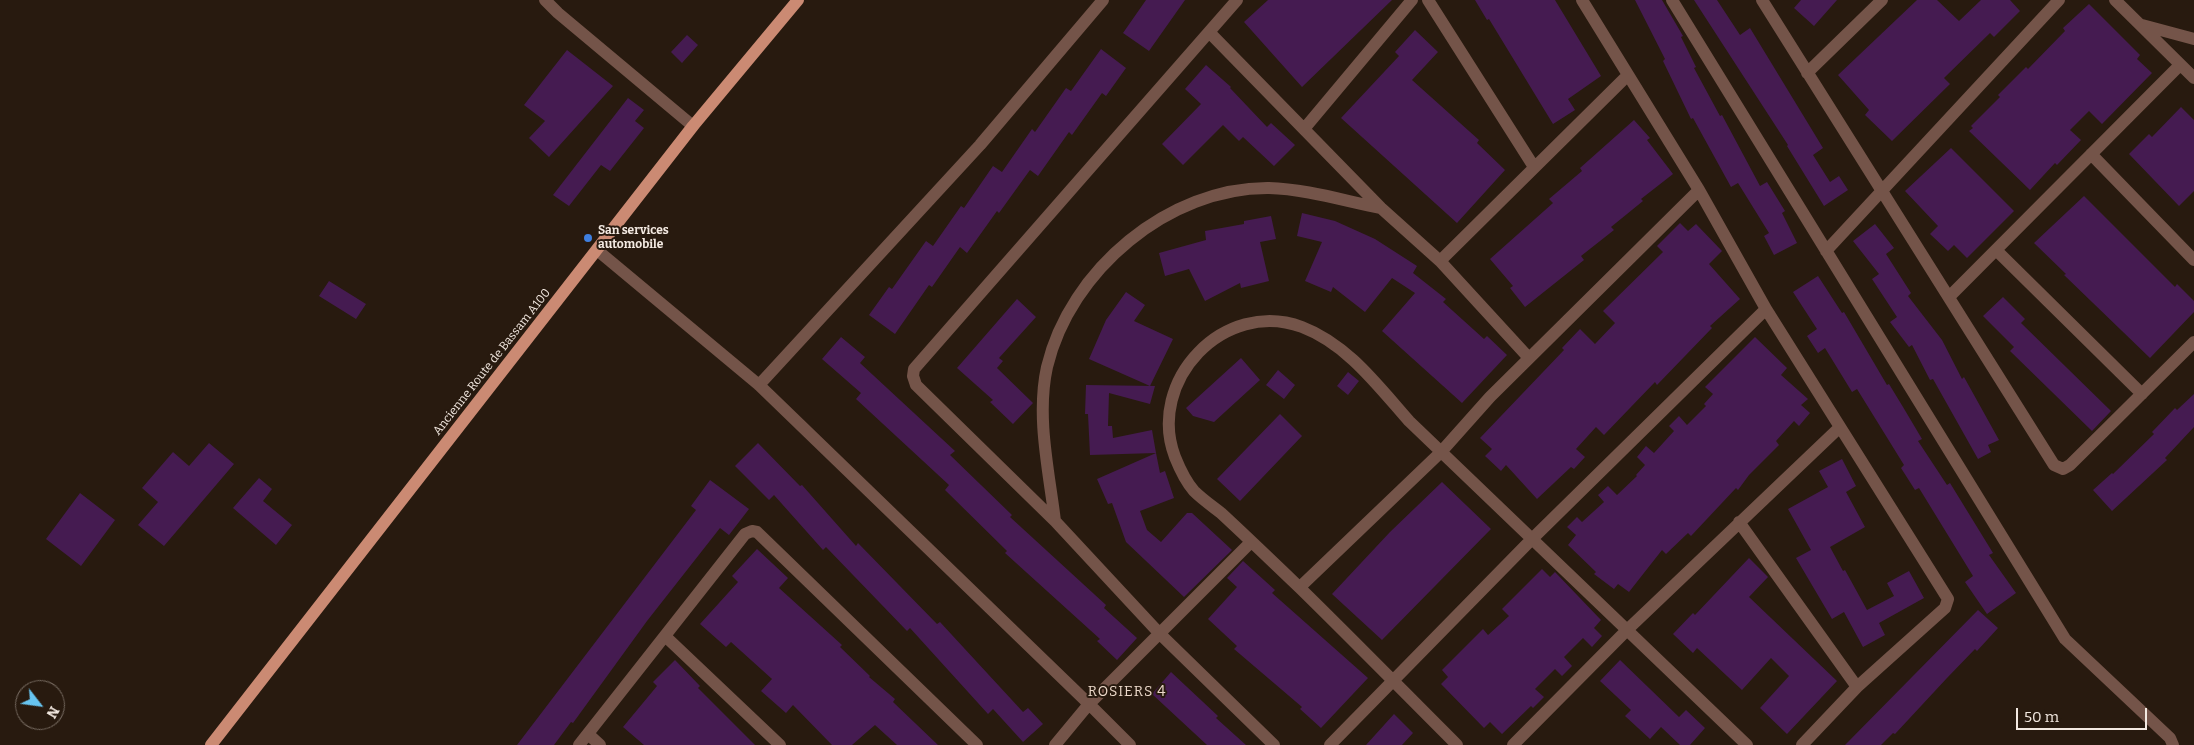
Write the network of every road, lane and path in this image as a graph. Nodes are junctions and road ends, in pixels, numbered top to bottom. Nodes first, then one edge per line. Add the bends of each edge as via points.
1 (545, 0) edge
2 (798, 0) edge
3 (1103, 0) edge
4 (1237, 0) edge
5 (1412, 0) edge
6 (1428, 0) edge
7 (1582, 0) edge
8 (1672, 0) edge
9 (1762, 0) edge
10 (1882, 0) edge
11 (2058, 0) edge
12 (2115, 0) edge
13 (2140, 24) junction
14 (1209, 32) junction
15 (2194, 39) edge
16 (2180, 65) junction
17 (1807, 73) junction
18 (1628, 75) junction
19 (2194, 78) edge
20 (693, 126) junction
21 (1304, 128) junction
22 (2091, 154) junction
23 (1534, 167) junction
24 (1699, 190) junction
25 (1883, 190) junction
26 (1381, 208) junction
27 (597, 250) junction
28 (1996, 250) junction
29 (1826, 251) junction
30 (2194, 260) edge
31 (1440, 262) junction
32 (1949, 297) junction
33 (1766, 309) junction
34 (2194, 342) edge
35 (1529, 358) junction
36 (759, 385) junction
37 (2142, 394) junction
38 (1840, 427) junction
39 (1441, 452) junction
40 (1055, 521) junction
41 (1739, 522) junction
42 (1531, 540) junction
43 (1251, 542) junction
44 (1300, 587) junction
45 (1627, 630) junction
46 (1160, 634) junction
47 (665, 636) junction
48 (1393, 682) junction
49 (1857, 687) junction
50 (1089, 704) junction
51 (588, 734) junction
52 (211, 745) edge
53 (579, 745) edge
54 (600, 745) edge
55 (780, 745) edge
56 (977, 745) edge
57 (1055, 745) edge
58 (1130, 745) edge
59 (1274, 745) edge
60 (1330, 745) edge
61 (1457, 745) edge
62 (1512, 745) edge
63 (1747, 745) edge
64 (1802, 745) edge
65 (2173, 745) edge

1 - 20 street
2 - 20 main road, Ancienne Route de Bassam A100
3 - 36 street via 980,145
4 - 14 street
5 - 21 street
6 - 23 street
7 - 18 street
8 - 29 street
9 - 17 street
10 - 17 street
11 - 25 street
12 - 13 street
13 - 15 street
13 - 16 street
14 - 21 street
14 - 40 street via 914,369 916,385
16 - 19 street
16 - 22 street
17 - 25 street
18 - 23 street
18 - 24 street
20 - 27 main road, Ancienne Route de Bassam A100
21 - 26 street
22 - 28 street
22 - 30 street
23 - 31 street
24 - 33 street
24 - 35 street
25 - 29 street
25 - 32 street
26 - 31 street
26 - 40 street via 1296,191 1247,189 1187,204 1152,222 1109,260 1074,305 1047,367 1043,430
27 - 36 street
27 - 52 main road, Ancienne Route de Bassam A100
28 - 32 street
28 - 37 street
29 - 65 street via 2065,639 2170,738
31 - 35 street
32 - 37 street via 2054,465 2059,468 2070,465
33 - 38 street
33 - 42 street
34 - 37 street
35 - 39 street
36 - 50 street
38 - 41 street
38 - 49 street via 1948,599 1946,608
39 - 42 street
39 - 43 street via 1348,356 1326,339 1300,326 1287,324 1263,322 1238,326 1210,342 1183,370 1171,404 1170,442 1193,490
39 - 44 street
40 - 46 street
41 - 45 street
41 - 49 street
42 - 45 street
42 - 48 street
43 - 44 street
43 - 46 street
44 - 48 street
45 - 62 street
45 - 63 street
46 - 50 street
46 - 59 street
47 - 51 street
47 - 55 street
47 - 56 street via 745,534 757,532
48 - 60 street
48 - 61 street
49 - 64 street
50 - 57 street
50 - 58 street
51 - 53 street
51 - 54 street

